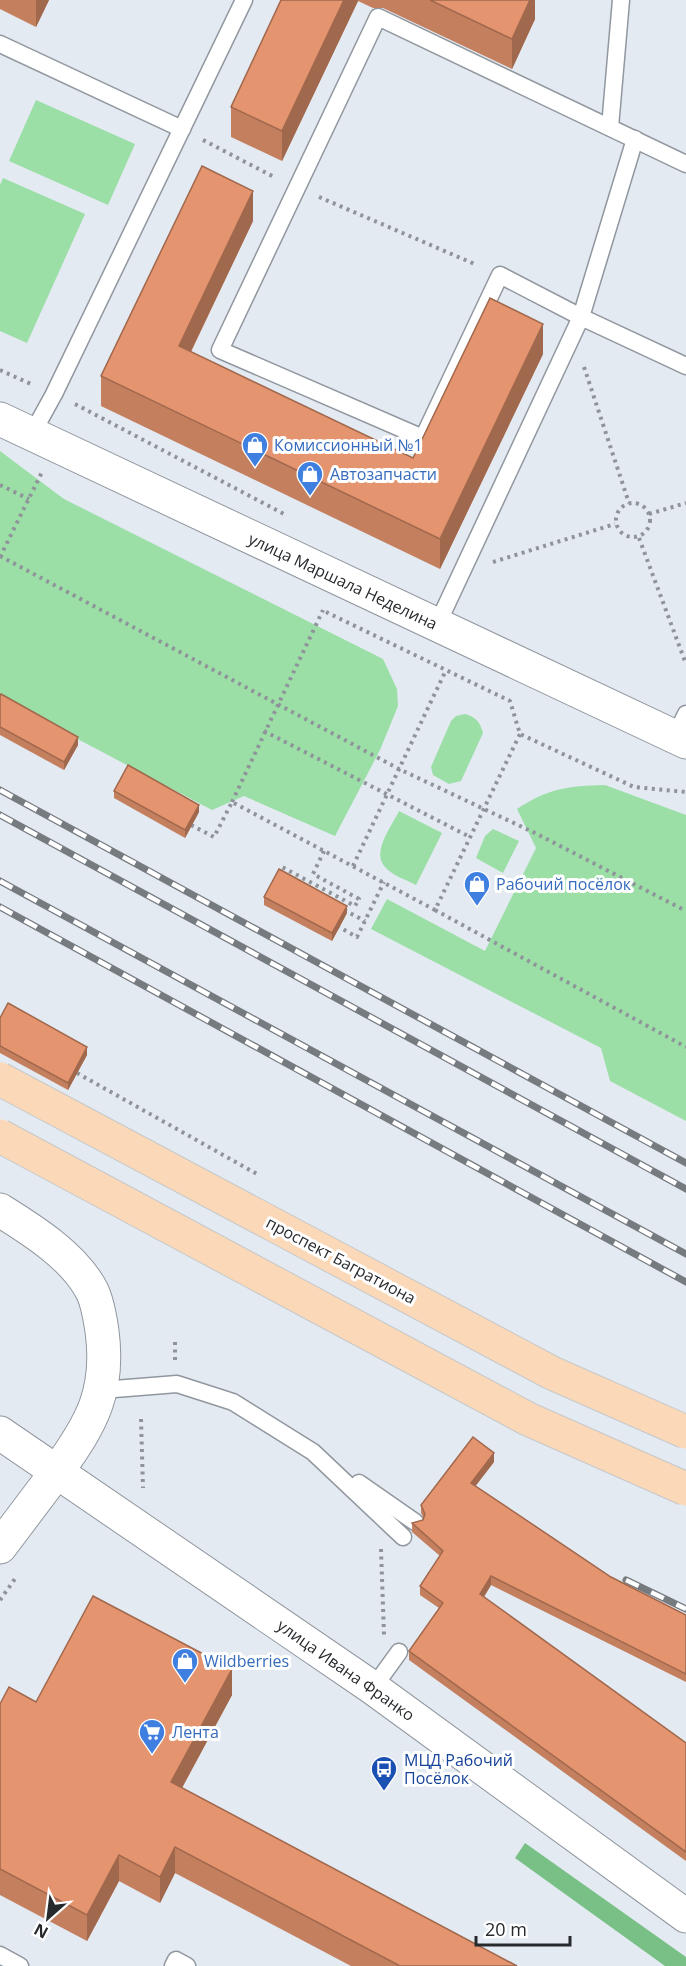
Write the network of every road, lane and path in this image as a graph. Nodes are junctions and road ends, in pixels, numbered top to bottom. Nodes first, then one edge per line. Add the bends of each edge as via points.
1 (244, 0) edge
2 (621, 0) edge
3 (0, 44) edge
4 (610, 127) junction
5 (182, 129) junction
6 (635, 140) junction
7 (686, 164) edge
8 (296, 188) junction
9 (500, 275) junction
10 (581, 317) junction
11 (574, 334) junction
12 (686, 366) edge
13 (75, 404) dead end
14 (0, 419) edge
15 (44, 440) junction
16 (0, 485) edge
17 (29, 499) junction
18 (629, 503) junction
19 (686, 503) edge
20 (649, 514) junction
21 (615, 524) junction
22 (639, 538) junction
23 (0, 557) edge
24 (463, 572) junction
25 (323, 610) dead end
26 (437, 625) junction
27 (364, 630) dead end
28 (686, 664) edge
29 (446, 670) junction
30 (277, 704) junction
31 (264, 731) junction
32 (682, 731) edge
33 (520, 734) junction
34 (399, 769) junction
35 (686, 792) edge
36 (387, 795) junction
37 (232, 802) junction
38 (484, 810) junction
39 (192, 825) edge
40 (470, 837) junction
41 (324, 851) junction
42 (353, 866) junction
43 (288, 880) edge
44 (384, 882) junction
45 (336, 906) edge
46 (435, 910) junction
47 (686, 911) edge
48 (365, 921) junction
49 (328, 922) edge
50 (686, 1047) edge
51 (77, 1073) edge
52 (0, 1079) edge
53 (0, 1136) edge
54 (257, 1174) dead end
55 (0, 1210) edge
56 (175, 1342) dead end
57 (174, 1366) dead end
58 (102, 1390) junction
59 (141, 1419) dead end
60 (686, 1432) edge
61 (0, 1433) edge
62 (314, 1452) junction
63 (57, 1470) junction
64 (143, 1488) dead end
65 (686, 1489) edge
66 (415, 1522) edge
67 (403, 1537) dead end
68 (381, 1545) dead end
69 (0, 1548) edge
70 (399, 1652) dead end
71 (379, 1680) junction
72 (686, 1916) edge
73 (0, 1955) edge
74 (20, 1966) edge
75 (173, 1966) edge
76 (187, 1966) edge

1 - 5 lane
2 - 4 lane
3 - 5 lane
4 - 6 lane
4 - 8 lane via 378,17
5 - 8 path
5 - 15 lane via 54,394
6 - 7 lane
6 - 10 lane
8 - 9 path
8 - 9 lane via 220,350 423,438
9 - 10 lane
10 - 11 lane
10 - 12 lane
11 - 18 path
11 - 24 lane
13 - 15 path
14 - 15 street, улица Маршала Неделина
15 - 17 path
15 - 26 street, улица Маршала Неделина
16 - 17 path
17 - 23 path
18 - 20 path via 640,504
18 - 21 path via 618,510
19 - 20 path
20 - 22 path via 649,527
21 - 22 path via 624,536
21 - 24 path
22 - 28 path
23 - 30 path
24 - 26 lane
25 - 30 path
26 - 32 street, улица Маршала Неделина
27 - 29 path
29 - 33 path via 510,701
29 - 34 path
30 - 31 path
30 - 34 path
31 - 36 path
31 - 37 path
33 - 35 path via 634,787
33 - 38 path
34 - 36 path
34 - 38 path
36 - 40 path
36 - 42 path
37 - 39 path via 214,837
37 - 41 path
38 - 40 path
38 - 47 path
40 - 46 path
41 - 42 path
41 - 43 path via 313,874 359,899 355,906 282,867 278,876
42 - 44 path
44 - 46 path
44 - 48 path
45 - 48 path
46 - 50 path
48 - 49 path via 357,937
51 - 54 path
52 - 60 main road, проспект Багратиона, bridge via 552,1373
53 - 65 main road, bridge via 528,1419
55 - 58 street via 44,1239 76,1269 92,1291 103,1341
56 - 57 path
58 - 62 lane via 177,1384 204,1391 233,1402
58 - 63 street via 94,1414
59 - 64 path
61 - 63 street, улица Ивана Франко
62 - 66 lane
62 - 67 lane
63 - 69 street
63 - 71 street, улица Ивана Франко
68 - 71 path
70 - 71 lane
71 - 72 street, улица Ивана Франко
73 - 74 lane
75 - 76 lane via 176,1960

